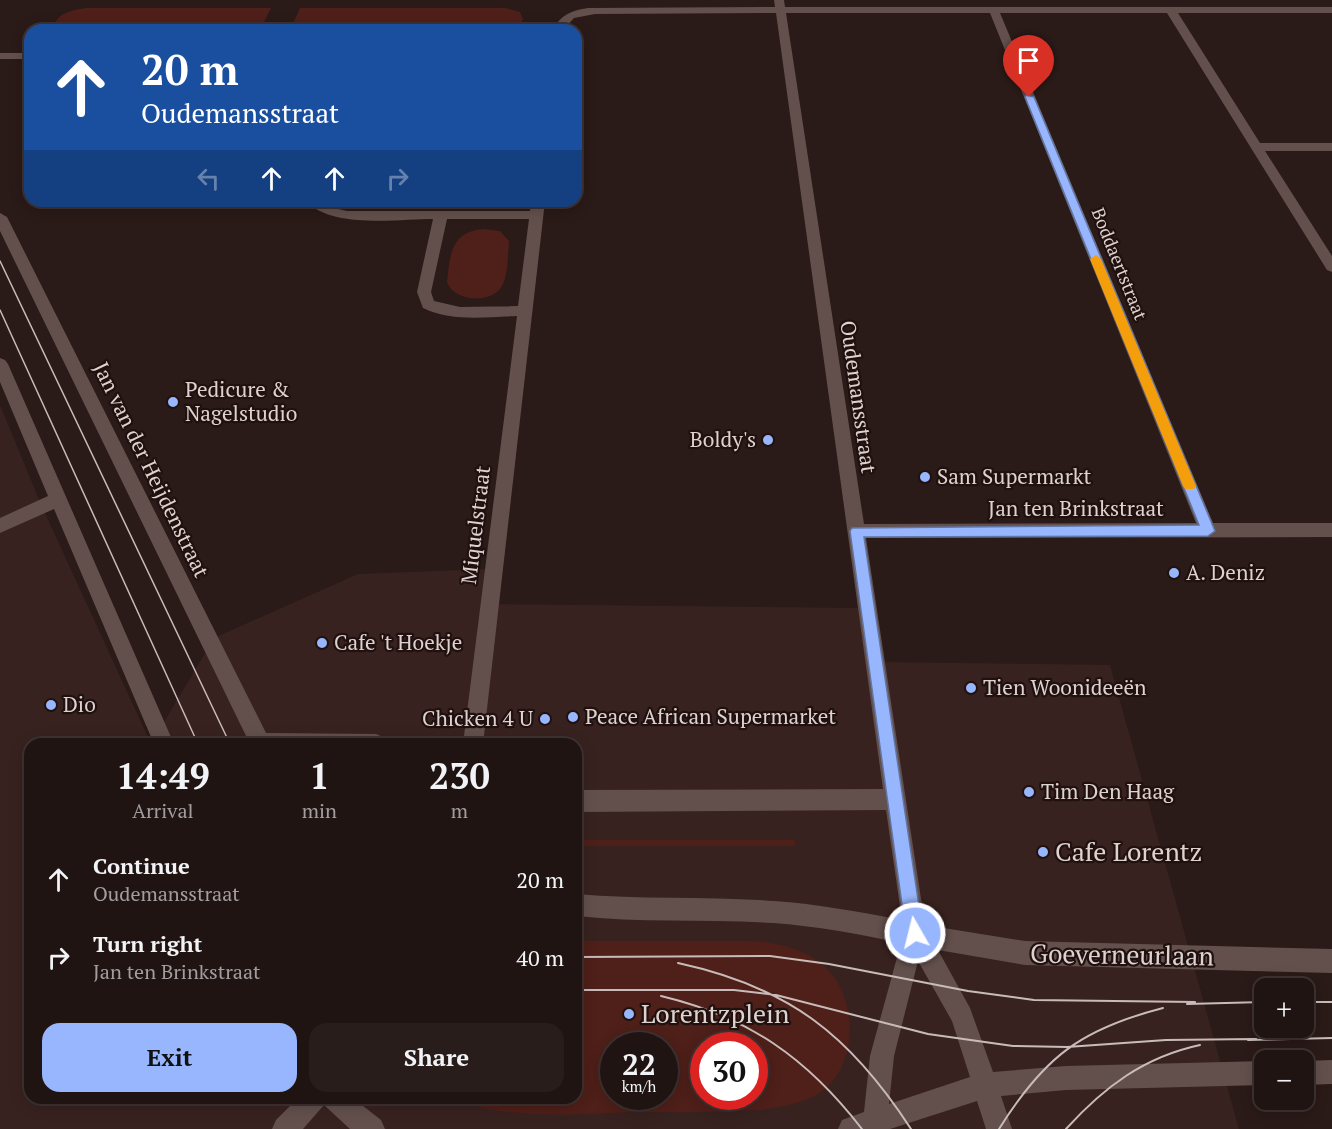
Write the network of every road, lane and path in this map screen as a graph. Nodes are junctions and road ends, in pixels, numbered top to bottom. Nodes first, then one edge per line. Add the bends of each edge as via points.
1 (780, 6) edge
2 (1332, 10) edge
3 (994, 11) junction
4 (1171, 11) junction
5 (560, 24) edge
6 (0, 56) edge
7 (24, 56) edge
8 (1257, 147) junction
9 (1332, 147) edge
10 (322, 207) edge
11 (537, 208) edge
12 (441, 215) junction
13 (0, 217) edge
14 (1332, 267) edge
15 (524, 311) junction
16 (0, 364) edge
17 (58, 499) junction
18 (0, 526) edge
19 (1332, 530) edge
20 (856, 531) junction
21 (1208, 531) junction
22 (161, 738) edge
23 (259, 738) edge
24 (474, 738) edge
25 (895, 799) junction
26 (582, 801) edge
27 (582, 906) edge
28 (610, 909) junction
29 (582, 914) edge
30 (915, 933) junction
31 (1332, 961) edge
32 (1332, 1072) edge
33 (1254, 1073) edge
34 (1314, 1073) edge
35 (986, 1086) junction
36 (309, 1104) edge
37 (341, 1104) edge
38 (877, 1125) edge
39 (285, 1129) edge
40 (372, 1129) edge
41 (851, 1129) edge
42 (999, 1129) edge

1 - 3 street
1 - 5 street via 592,11 569,16
1 - 20 street, Oudemansstraat
2 - 4 street
3 - 4 street
3 - 21 street, Boddaertstraat
4 - 8 street
6 - 7 street
8 - 9 street
8 - 14 street
10 - 12 street via 340,214
11 - 12 street
11 - 15 street, Miquelstraat
12 - 15 street via 424,291 428,304 452,311
13 - 23 street, Jan van der Heijdenstraat
15 - 24 street, Miquelstraat
16 - 17 street
17 - 18 street
17 - 22 street
19 - 21 street, Jan ten Brinkstraat
20 - 21 street, Jan ten Brinkstraat
20 - 25 street, Oudemansstraat
25 - 26 street
25 - 30 street
27 - 28 street
28 - 29 street
28 - 30 street via 799,914
30 - 31 street, Goeverneurlaan via 1025,953
30 - 35 street via 962,1016
30 - 38 street via 876,1088
32 - 34 street
33 - 35 street via 1050,1078
35 - 38 street via 938,1099
35 - 42 street
36 - 39 street
37 - 40 street
38 - 41 street

